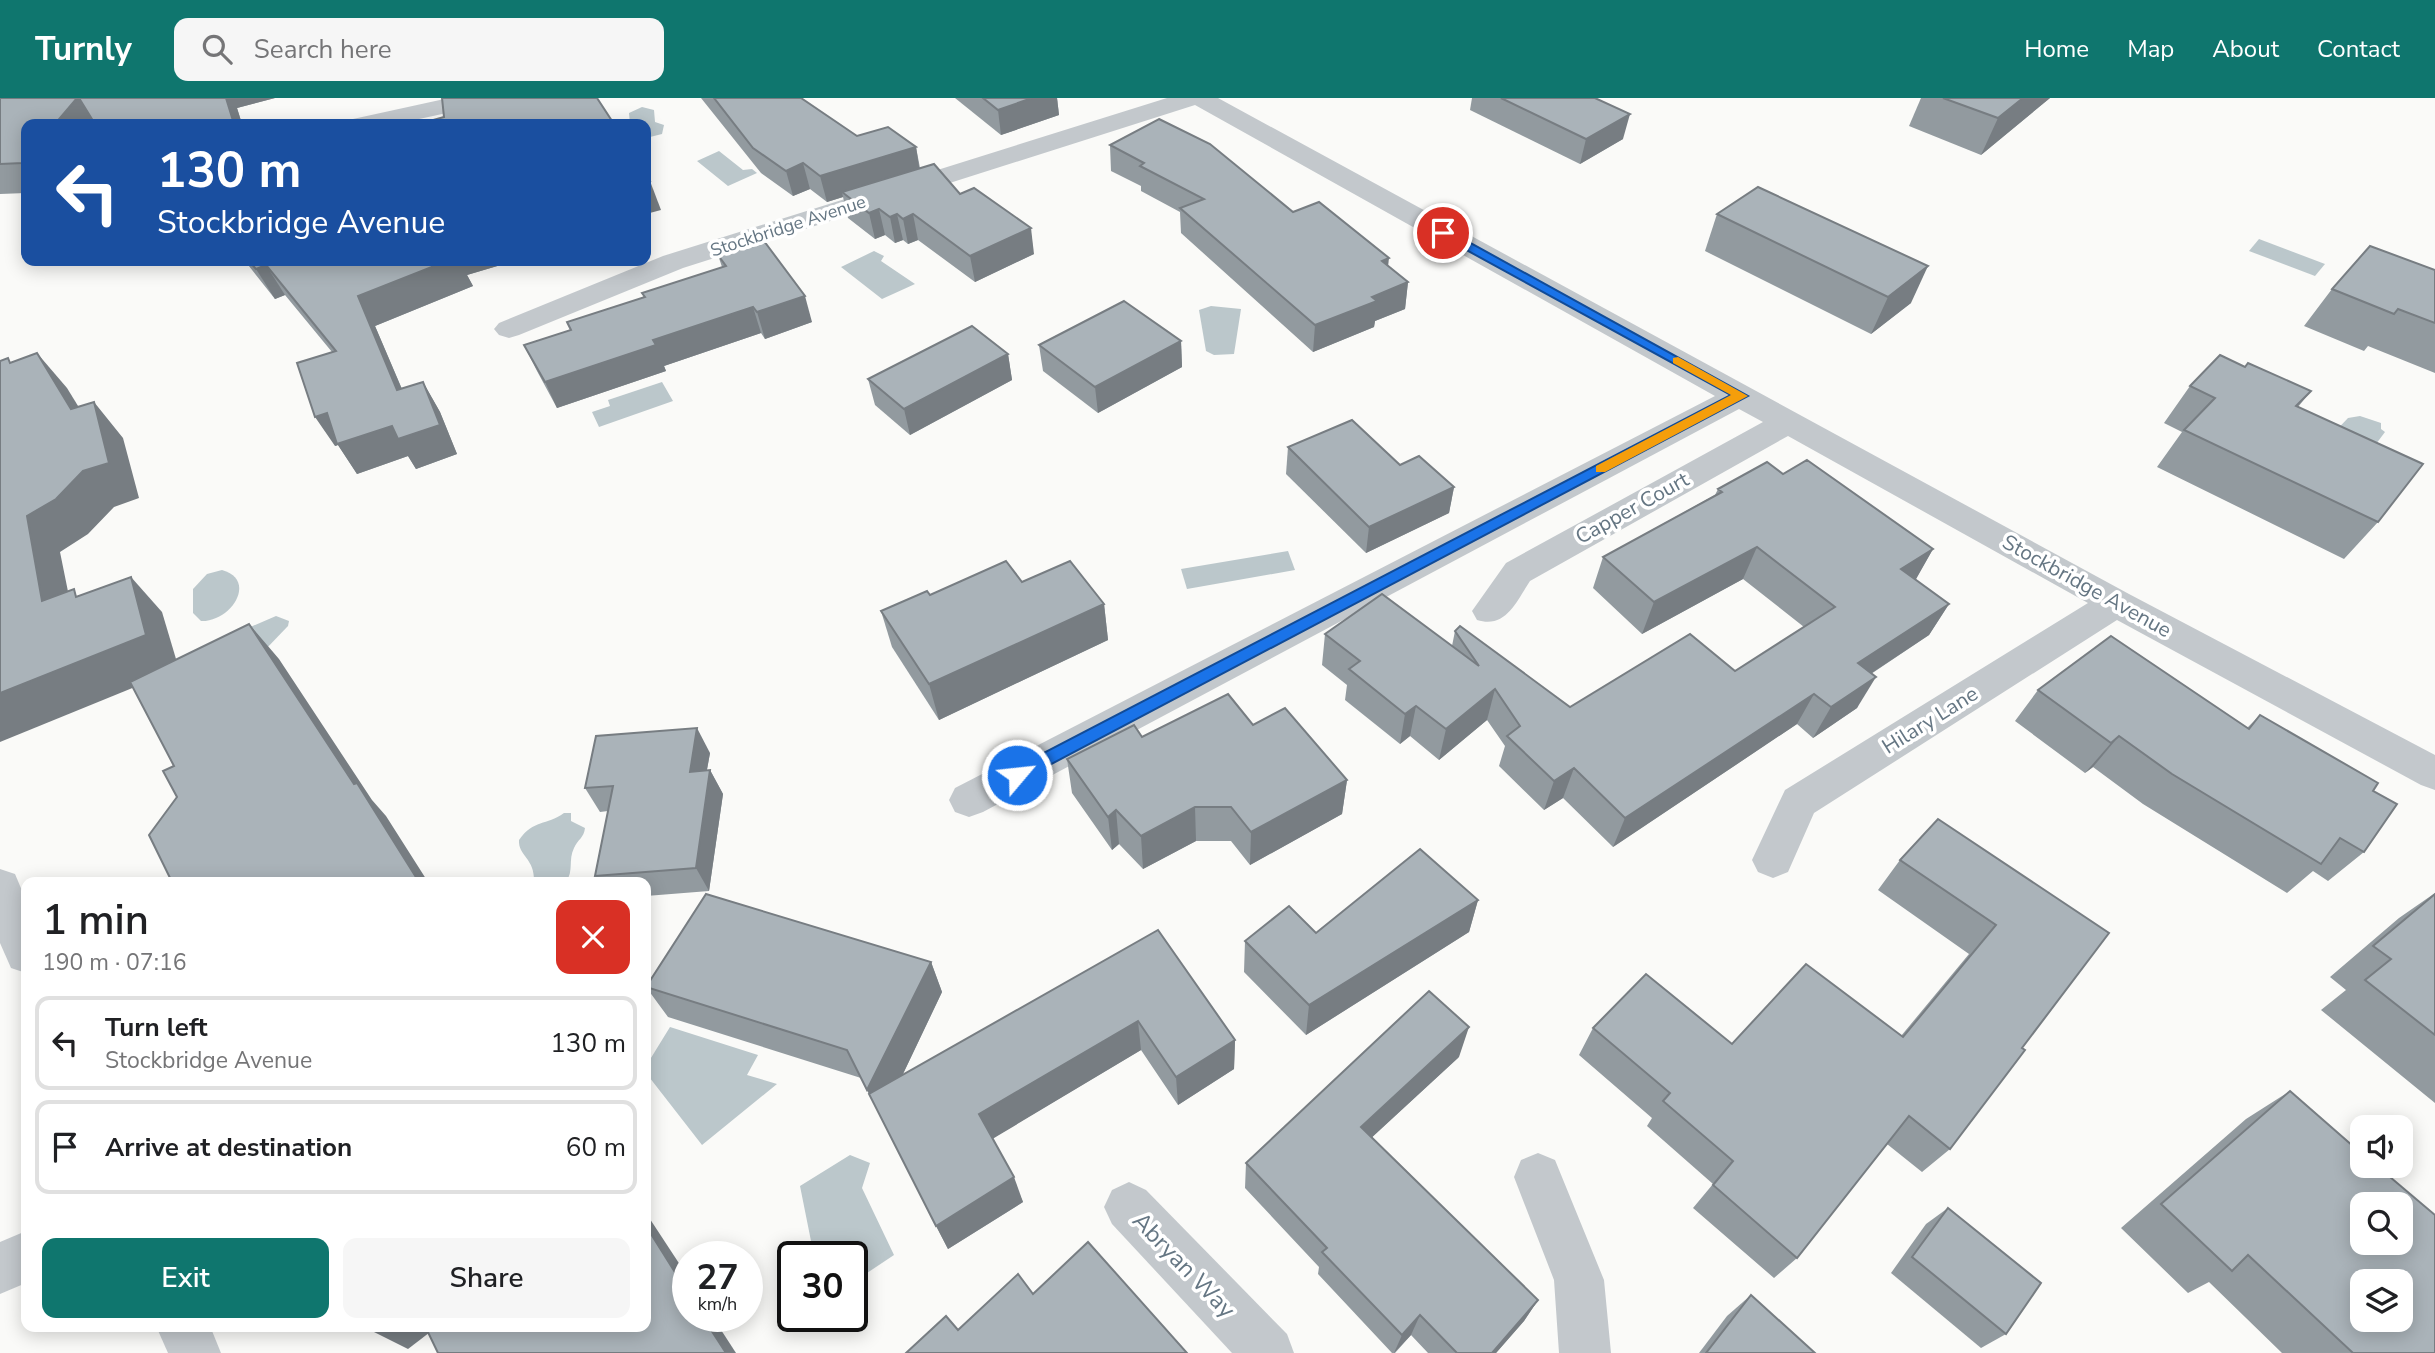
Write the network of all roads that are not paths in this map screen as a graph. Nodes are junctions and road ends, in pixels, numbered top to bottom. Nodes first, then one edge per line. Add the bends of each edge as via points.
1 (484, 98) edge
2 (1192, 98) edge
3 (1200, 98) edge
4 (385, 119) edge
5 (509, 329) dead end
6 (1741, 396) junction
7 (1789, 422) junction
8 (2116, 603) junction
9 (1490, 611) dead end
10 (2435, 774) edge
11 (969, 800) dead end
12 (1773, 860) dead end
13 (0, 887) edge
14 (21, 941) edge
15 (1538, 1177) dead end
16 (1129, 1207) dead end
17 (21, 1258) edge
18 (0, 1269) edge
19 (185, 1332) edge
20 (195, 1353) edge
21 (1269, 1353) edge
22 (1585, 1353) edge

1 - 4 street
2 - 5 street, Stockbridge Avenue via 673,262
3 - 6 street, Stockbridge Avenue
6 - 7 street, Stockbridge Avenue
6 - 11 street
7 - 8 street, Stockbridge Avenue
7 - 9 street, Capper Court via 1518,572
8 - 10 street, Stockbridge Avenue
8 - 12 street, Hilary Lane via 1799,802
13 - 14 street
15 - 22 street via 1578,1280
16 - 21 street, Abryan Way
17 - 18 street
19 - 20 street

